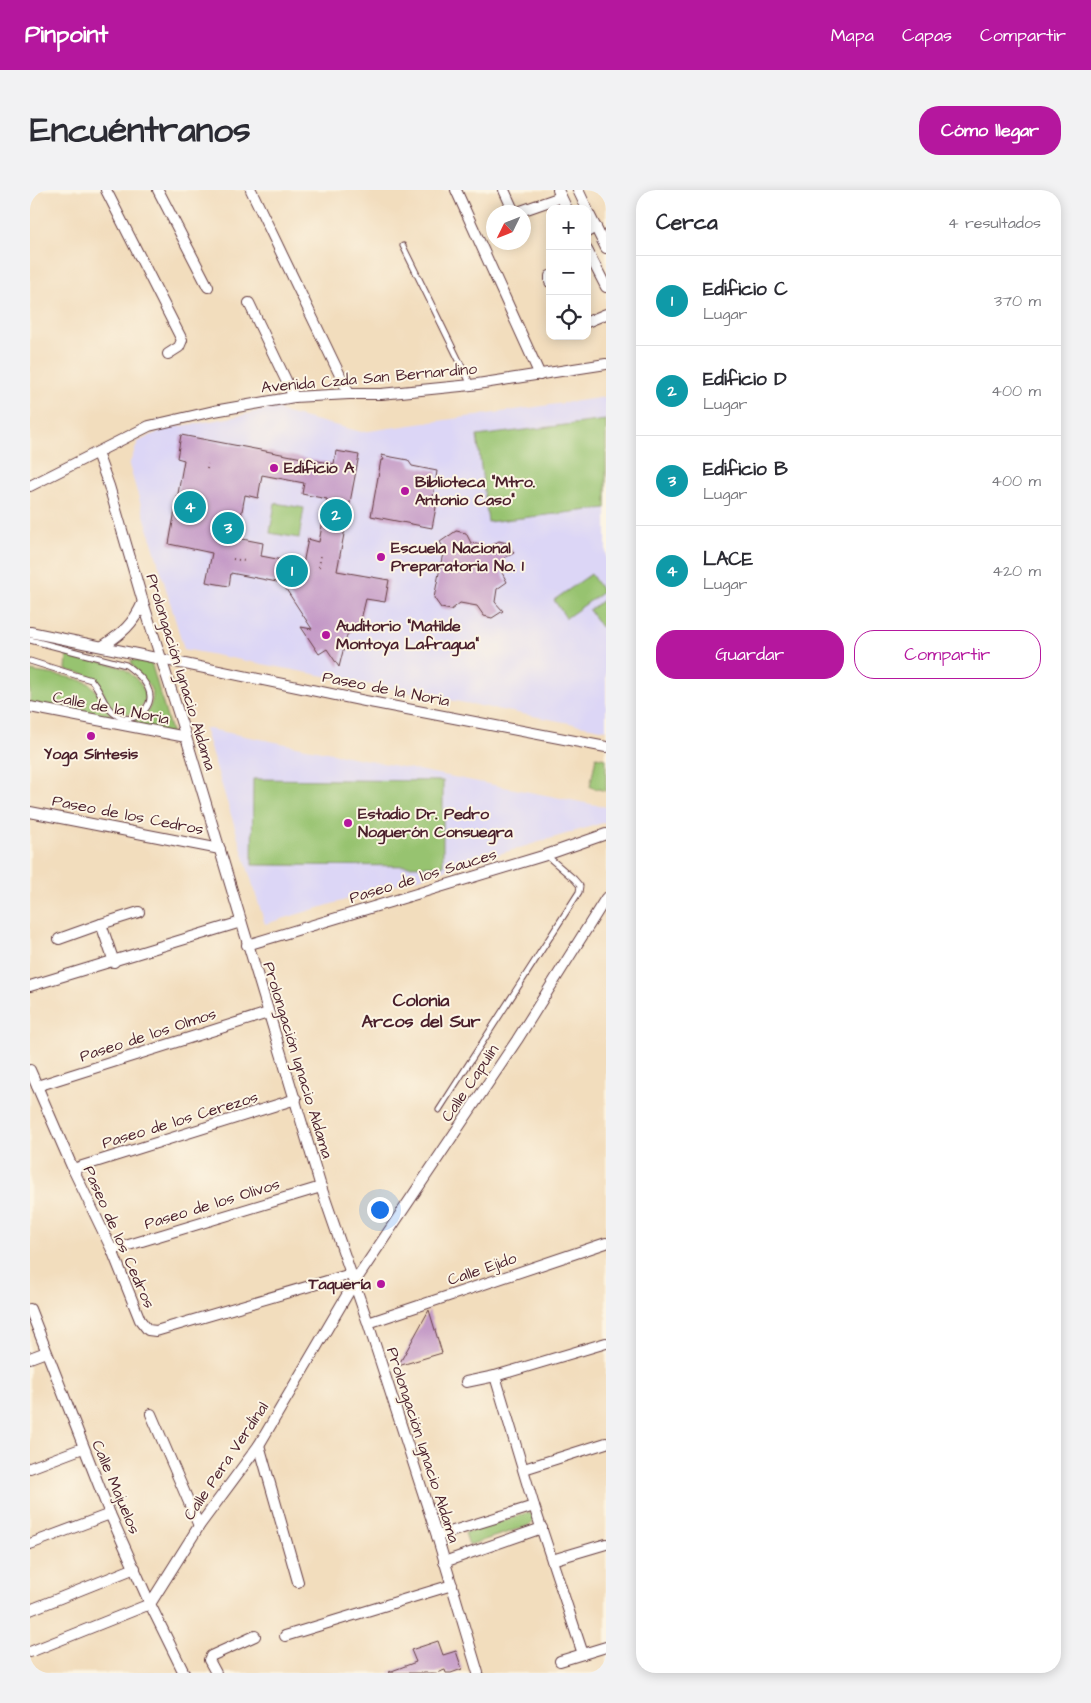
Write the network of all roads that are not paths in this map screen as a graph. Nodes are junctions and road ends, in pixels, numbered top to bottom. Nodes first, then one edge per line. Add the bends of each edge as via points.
1 (106, 190) edge
2 (158, 190) edge
3 (251, 190) edge
4 (456, 190) edge
5 (504, 190) edge
6 (578, 190) edge
7 (559, 193) edge
8 (565, 205) edge
9 (585, 205) edge
10 (592, 229) edge
11 (403, 246) dead end
12 (606, 248) edge
13 (591, 259) edge
14 (208, 286) dead end
15 (606, 287) edge
16 (249, 303) dead end
17 (606, 314) edge
18 (591, 320) edge
19 (168, 354) dead end
20 (606, 364) edge
21 (540, 375) junction
22 (471, 385) junction
23 (350, 394) junction
24 (294, 397) junction
25 (97, 453) junction
26 (30, 486) edge
27 (143, 602) junction
28 (30, 632) edge
29 (30, 640) edge
30 (103, 646) junction
31 (162, 659) junction
32 (30, 661) edge
33 (30, 707) edge
34 (186, 737) junction
35 (606, 747) edge
36 (30, 812) edge
37 (606, 834) edge
38 (220, 849) junction
39 (546, 855) junction
40 (606, 898) edge
41 (139, 912) dead end
42 (241, 922) junction
43 (101, 924) junction
44 (60, 939) dead end
45 (248, 945) junction
46 (114, 962) junction
47 (30, 986) edge
48 (268, 1013) junction
49 (30, 1070) edge
50 (37, 1086) junction
51 (296, 1099) junction
52 (440, 1110) dead end
53 (73, 1169) junction
54 (322, 1186) junction
55 (606, 1243) edge
56 (112, 1250) junction
57 (352, 1278) junction
58 (31, 1312) edge
59 (368, 1323) junction
60 (606, 1343) edge
61 (46, 1352) junction
62 (30, 1358) edge
63 (494, 1376) junction
64 (466, 1382) dead end
65 (151, 1414) dead end
66 (606, 1444) edge
67 (259, 1445) junction
68 (83, 1448) junction
69 (30, 1468) edge
70 (524, 1469) junction
71 (534, 1506) junction
72 (110, 1514) junction
73 (199, 1526) junction
74 (542, 1528) junction
75 (437, 1536) junction
76 (30, 1544) edge
77 (606, 1544) edge
78 (552, 1560) junction
79 (444, 1562) junction
80 (135, 1568) junction
81 (298, 1582) dead end
82 (452, 1585) junction
83 (150, 1604) junction
84 (30, 1610) edge
85 (255, 1636) dead end
86 (286, 1636) dead end
87 (606, 1647) edge
88 (30, 1652) edge
89 (583, 1654) junction
90 (560, 1661) dead end
91 (180, 1672) edge
92 (216, 1673) edge
93 (477, 1673) edge

1 - 19 street via 182,340 179,347
2 - 14 street
3 - 23 street
4 - 21 street
5 - 7 street via 513,210 518,212
6 - 9 street
7 - 8 street
10 - 12 street
11 - 22 lane
13 - 15 street
16 - 24 street
17 - 18 street
20 - 21 street, Avenida Czda San Bernardino
21 - 22 street, Avenida Czda San Bernardino
22 - 23 street, Avenida Czda San Bernardino
23 - 24 street, Avenida Czda San Bernardino
24 - 25 street, Avenida Czda San Bernardino via 149,426
25 - 26 street, Avenida Czda San Bernardino
25 - 27 street, Prolongación Ignacio Aldama
27 - 30 street via 130,626
27 - 31 street, Prolongación Ignacio Aldama
28 - 30 street
29 - 32 lane via 126,665 147,685 149,703 136,718 119,717 109,709 98,686 91,680
30 - 31 street
31 - 34 street, Prolongación Ignacio Aldama
31 - 35 street, Paseo de la Noria
33 - 34 street, Calle de la Noria
34 - 38 street, Prolongación Ignacio Aldama
36 - 38 street, Paseo de los Cedros
37 - 39 street, Paseo de los Sauces
38 - 42 street, Prolongación Ignacio Aldama
39 - 45 street, Paseo de los Sauces
39 - 52 lane via 574,879 580,886 579,892
40 - 57 street, Calle Capulín via 517,1040
41 - 43 street
42 - 45 street, Prolongación Ignacio Aldama
42 - 46 street
43 - 44 street
43 - 46 street
45 - 48 street, Prolongación Ignacio Aldama
46 - 47 street
48 - 50 street, Paseo de los Olmos
48 - 51 street, Prolongación Ignacio Aldama
49 - 50 street, Paseo de los Cedros
50 - 53 street, Paseo de los Cedros
51 - 53 street, Paseo de los Cerezos
51 - 54 street, Prolongación Ignacio Aldama
53 - 56 street, Paseo de los Cedros
54 - 56 street, Paseo de los Olivos
54 - 57 street, Prolongación Ignacio Aldama
55 - 59 street, Calle Ejido
56 - 57 street, Paseo de los Cedros via 140,1320 148,1330 156,1331
57 - 59 street, Prolongación Ignacio Aldama
57 - 67 street, Calle Pera Verdinal
58 - 61 street, Calle Majuelos
59 - 75 street, Prolongación Ignacio Aldama
60 - 63 street
61 - 62 street
61 - 68 street, Calle Majuelos
63 - 64 street
63 - 70 street
65 - 73 street
66 - 70 street
67 - 73 street, Calle Pera Verdinal
67 - 81 street
68 - 69 street
68 - 72 street, Calle Majuelos
70 - 71 street
71 - 74 street
71 - 75 street
72 - 76 street
72 - 80 street, Calle Majuelos
73 - 83 street, Calle Pera Verdinal
74 - 78 street
74 - 79 street
75 - 79 street, Prolongación Ignacio Aldama
77 - 78 street
78 - 89 street
79 - 82 street, Prolongación Ignacio Aldama
80 - 83 street, Calle Majuelos
80 - 84 street
82 - 86 street
82 - 93 street, Prolongación Ignacio Aldama
83 - 88 street
83 - 91 street, Calle Majuelos
85 - 92 street via 211,1656 209,1660
87 - 89 street
89 - 90 street

